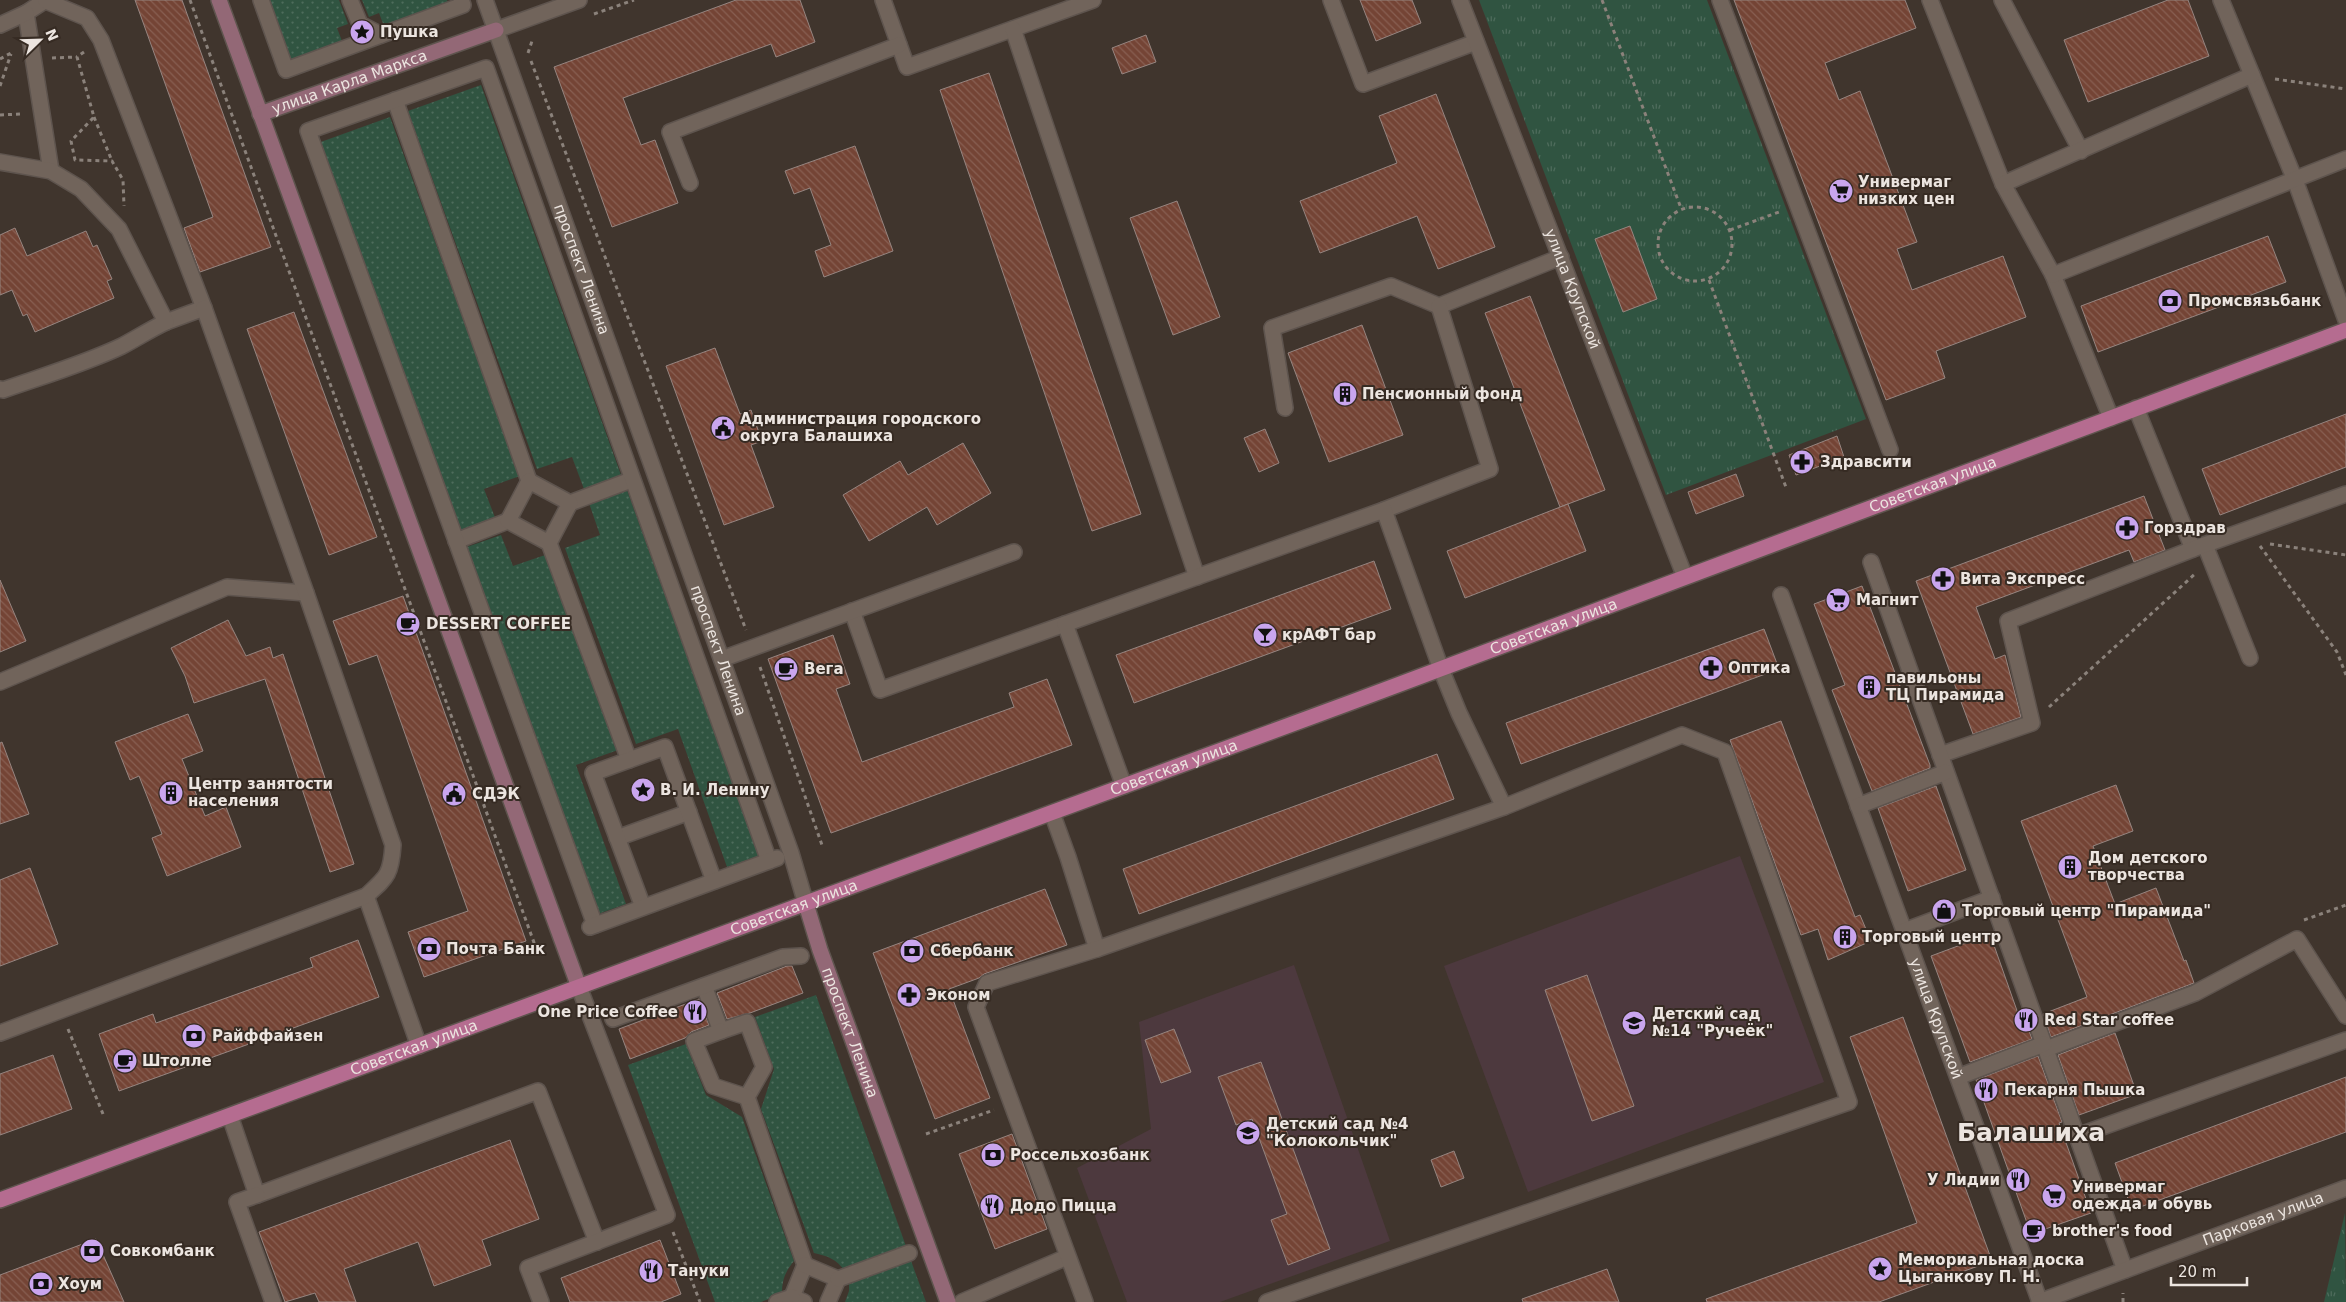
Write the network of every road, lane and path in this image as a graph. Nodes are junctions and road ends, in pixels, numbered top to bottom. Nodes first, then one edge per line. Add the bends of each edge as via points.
1 (46, 0) edge
2 (190, 0) edge
3 (219, 0) edge
4 (261, 0) edge
5 (350, 0) edge
6 (461, 0) edge
7 (485, 0) edge
8 (580, 0) edge
9 (634, 0) edge
10 (883, 0) edge
11 (1093, 0) edge
12 (1331, 0) edge
13 (1460, 0) edge
14 (1602, 0) edge
15 (1720, 0) edge
16 (1930, 0) edge
17 (2002, 0) edge
18 (2221, 0) edge
19 (26, 13) junction
20 (589, 16) dead end
21 (360, 24) junction
22 (0, 25) edge
23 (1013, 29) junction
24 (496, 30) junction
25 (381, 35) junction
26 (535, 36) dead end
27 (101, 40) junction
28 (1476, 42) junction
29 (899, 45) junction
30 (350, 46) junction
31 (12, 53) dead end
32 (0, 59) edge
33 (2252, 75) junction
34 (2346, 88) edge
35 (395, 100) junction
36 (260, 114) junction
37 (94, 117) junction
38 (2081, 151) junction
39 (2346, 159) edge
40 (112, 161) junction
41 (0, 162) edge
42 (51, 171) junction
43 (2295, 180) junction
44 (690, 183) dead end
45 (2003, 184) junction
46 (1797, 204) junction
47 (1681, 208) junction
48 (119, 228) junction
49 (1730, 230) junction
50 (1561, 257) junction
51 (2053, 276) junction
52 (1709, 280) junction
53 (1439, 306) junction
54 (204, 308) junction
55 (2346, 320) edge
56 (166, 322) junction
57 (2346, 330) edge
58 (1, 390) edge
59 (1285, 408) dead end
60 (2136, 408) junction
61 (2111, 418) junction
62 (1890, 450) dead end
63 (631, 480) junction
64 (529, 481) junction
65 (1787, 490) dead end
66 (2346, 494) edge
67 (570, 503) junction
68 (1384, 510) junction
69 (508, 522) junction
70 (456, 542) junction
71 (549, 543) junction
72 (2199, 547) junction
73 (1014, 552) dead end
74 (2346, 555) edge
75 (2211, 560) junction
76 (1871, 562) dead end
77 (1197, 577) junction
78 (1685, 577) junction
79 (306, 593) junction
80 (1781, 595) dead end
81 (852, 611) junction
82 (1065, 624) junction
83 (752, 648) junction
84 (2250, 658) dead end
85 (722, 659) junction
86 (1441, 669) junction
87 (2346, 675) edge
88 (0, 682) edge
89 (2032, 723) junction
90 (1940, 755) junction
91 (629, 760) junction
92 (1946, 772) junction
93 (1124, 786) junction
94 (1858, 806) junction
95 (1504, 807) junction
96 (688, 812) junction
97 (1052, 813) junction
98 (617, 838) junction
99 (823, 848) dead end
100 (714, 881) junction
101 (366, 896) junction
102 (1992, 898) junction
103 (806, 904) junction
104 (2346, 905) edge
105 (643, 908) junction
106 (1904, 931) junction
107 (2297, 939) junction
108 (536, 948) dead end
109 (1096, 949) junction
110 (801, 956) dead end
111 (704, 986) junction
112 (579, 987) junction
113 (61, 1010) junction
114 (2346, 1016) edge
115 (613, 1019) dead end
116 (721, 1031) junction
117 (0, 1033) edge
118 (2346, 1040) edge
119 (419, 1046) junction
120 (2045, 1047) junction
121 (1958, 1078) junction
122 (747, 1097) junction
123 (1011, 1104) junction
124 (103, 1114) dead end
125 (230, 1116) junction
126 (926, 1134) dead end
127 (2077, 1136) junction
128 (2346, 1188) edge
129 (257, 1195) junction
130 (0, 1200) edge
131 (667, 1215) junction
132 (597, 1242) junction
133 (909, 1253) dead end
134 (1067, 1257) junction
135 (805, 1265) junction
136 (2125, 1270) junction
137 (838, 1279) junction
138 (798, 1299) edge
139 (273, 1302) edge
140 (541, 1302) edge
141 (700, 1302) edge
142 (777, 1302) edge
143 (828, 1302) edge
144 (948, 1302) edge
145 (962, 1302) edge
146 (1085, 1302) edge
147 (1267, 1302) edge
148 (2039, 1302) edge

1 - 19 street
1 - 27 street via 87,18
2 - 108 path
3 - 36 street
4 - 30 street via 286,70
5 - 21 street
6 - 25 street via 463,5
7 - 24 street, проспект Ленина
8 - 24 street, улица Карла Маркса
9 - 20 path
10 - 29 street
11 - 23 street
12 - 28 street via 1363,84
13 - 28 street, улица Крупской
14 - 47 path
15 - 46 street
16 - 45 street
17 - 38 street
18 - 33 street
19 - 22 street
19 - 42 street
21 - 25 street
21 - 30 street
23 - 29 street via 907,67
23 - 77 street
24 - 36 street, улица Карла Маркса
24 - 85 street, проспект Ленина
25 - 30 street
26 - 83 path via 527,50
27 - 37 path via 76,57
27 - 54 street
28 - 50 street, улица Крупской
29 - 44 street via 670,132
31 - 32 path
33 - 34 path
33 - 38 street
33 - 43 street
35 - 63 street via 486,68
35 - 64 street
35 - 70 street via 308,131
36 - 112 street
37 - 40 path
37 - 40 path via 71,141 75,160
38 - 45 street
39 - 43 street
40 - 48 path via 123,180 126,202
41 - 42 street
42 - 48 street via 82,189
43 - 51 street
43 - 55 street
45 - 51 street
46 - 49 path
46 - 62 street
47 - 49 path via 1701,206 1719,214
47 - 52 path via 1665,220 1657,238 1659,258 1671,274 1689,282
48 - 56 street
49 - 52 path via 1732,250 1724,268
50 - 53 street
50 - 78 street, улица Крупской
51 - 61 street
52 - 65 path
53 - 59 street via 1391,286 1272,328
53 - 68 street via 1490,469
54 - 56 street
54 - 79 street
56 - 58 street via 123,345
57 - 60 main road, Советская улица
60 - 61 main road, Советская улица
60 - 72 street
61 - 78 main road, Советская улица
63 - 67 street
63 - 100 street via 766,866
64 - 67 street
64 - 69 street
66 - 72 street
67 - 71 street
68 - 77 street
68 - 86 street
69 - 70 street
69 - 71 street
70 - 105 street via 596,928
71 - 91 street
72 - 75 street
72 - 89 street via 2008,621
73 - 81 street
74 - 87 path via 2257,542 2337,652
75 - 84 street
75 - 89 path
76 - 90 street
77 - 82 street
78 - 86 main road, Советская улица
79 - 88 street via 227,587
79 - 101 street via 393,845 392,866 386,878
80 - 94 street, улица Крупской
81 - 82 street via 880,690
81 - 83 street
82 - 93 street
83 - 85 street
83 - 99 path
85 - 103 street, проспект Ленина
86 - 93 main road, Советская улица
86 - 95 street
89 - 90 street
90 - 92 street
91 - 96 street via 665,747
91 - 98 street via 593,773
92 - 94 street
92 - 102 street
93 - 97 main road, Советская улица
94 - 106 street, улица Крупской
95 - 109 street
95 - 147 street via 1682,735 1725,752 1849,1102
96 - 98 street
96 - 100 street
97 - 103 main road, Советская улица
97 - 109 street
98 - 105 street
100 - 105 street
101 - 113 street
101 - 119 street
102 - 106 street
102 - 120 street
103 - 112 main road, Советская улица
103 - 144 street, проспект Ленина
104 - 107 path via 2296,923
106 - 121 street, улица Крупской
107 - 114 street
107 - 120 street via 2194,993
109 - 123 street via 987,982 976,1007
110 - 111 street via 783,956
111 - 115 street
111 - 116 street
112 - 119 main road, Советская улица
112 - 131 street
113 - 117 street
113 - 124 path
116 - 122 street via 747,1022 764,1067
116 - 122 street via 694,1041 713,1086
118 - 127 street
119 - 125 main road, Советская улица
120 - 121 street
120 - 127 street
121 - 148 street, улица Крупской
122 - 135 street
123 - 126 path
123 - 134 street
125 - 129 street
125 - 130 main road, Советская улица
127 - 136 street
128 - 136 street, Парковая улица
129 - 132 street via 538,1091
129 - 139 street via 236,1202
131 - 132 street
131 - 141 path
132 - 140 street via 528,1268
133 - 137 street
134 - 145 street
134 - 146 street
135 - 137 street
135 - 138 street
136 - 148 street, Парковая улица
137 - 143 street
138 - 142 street

